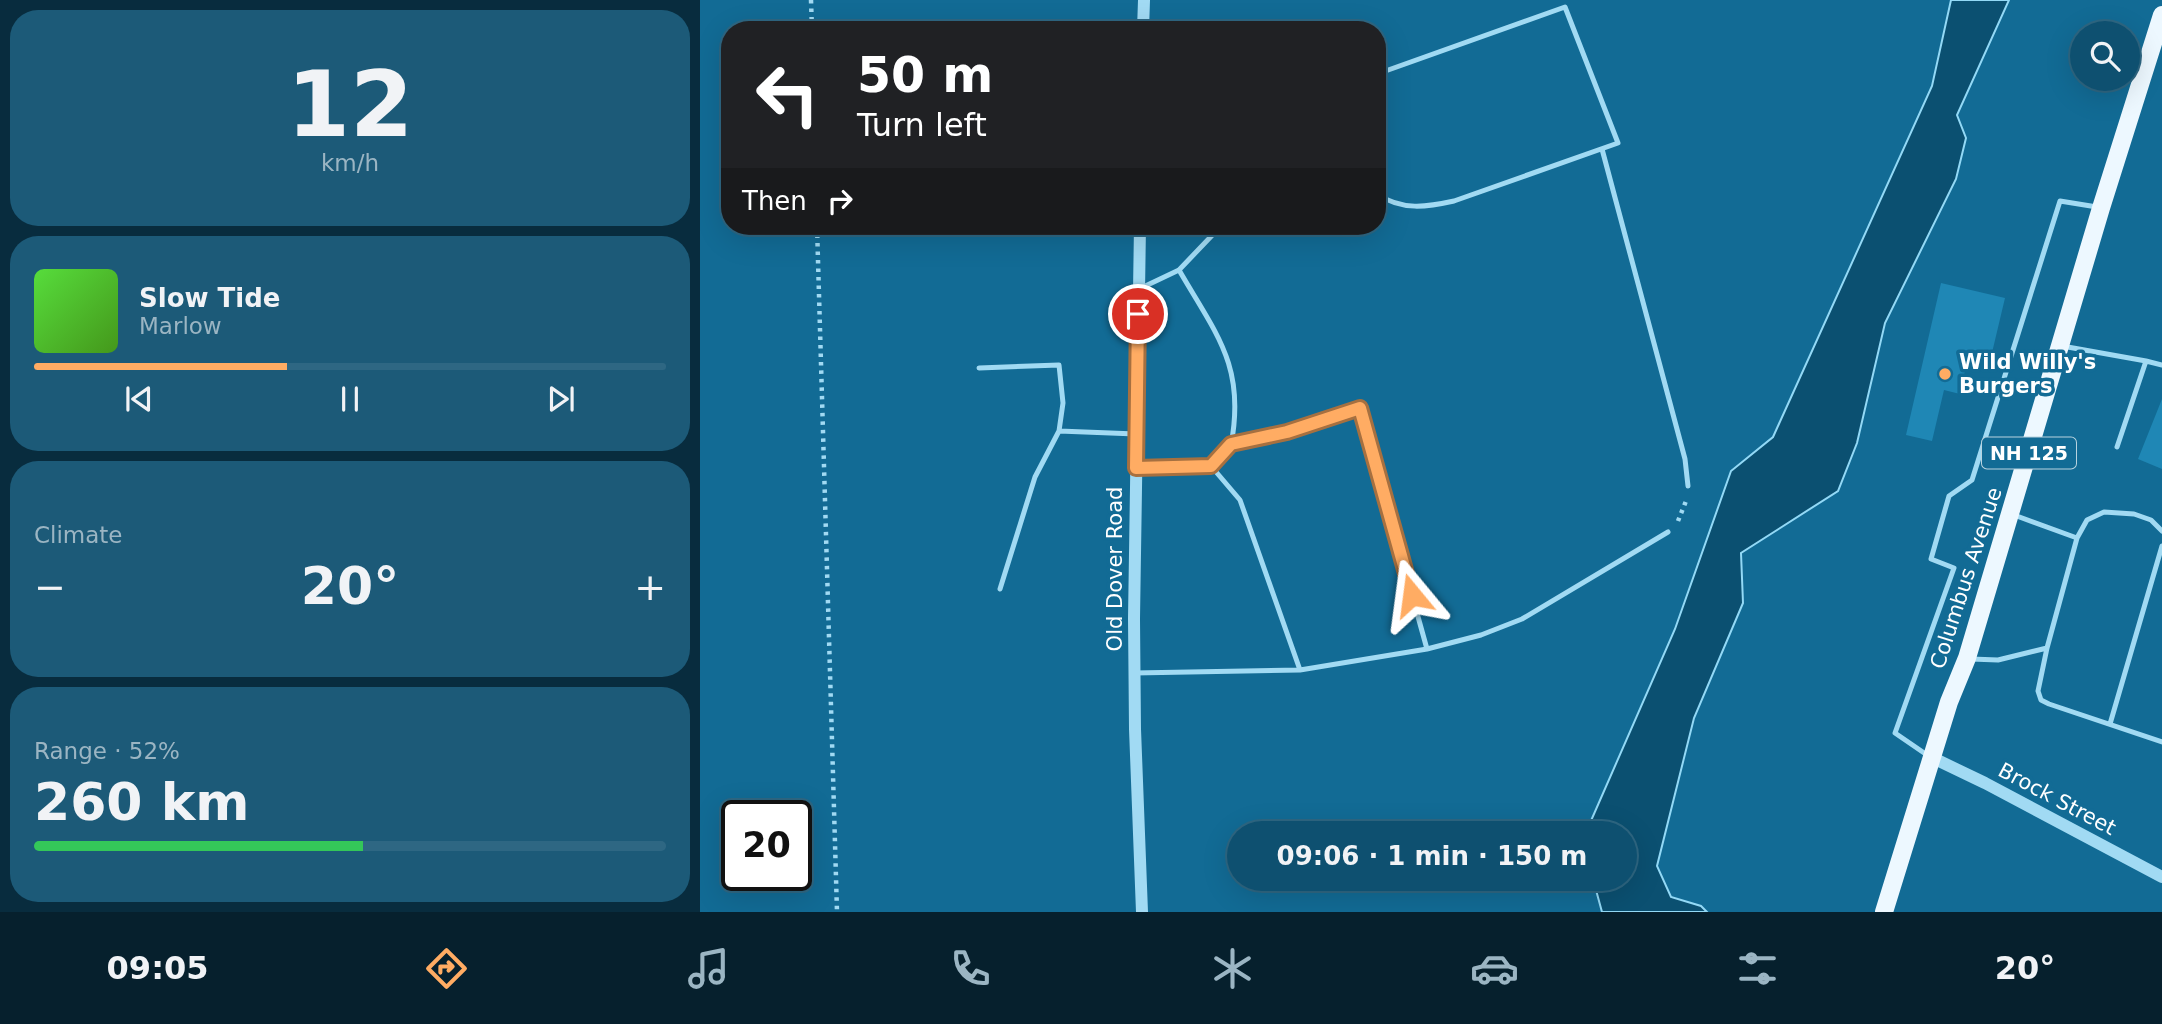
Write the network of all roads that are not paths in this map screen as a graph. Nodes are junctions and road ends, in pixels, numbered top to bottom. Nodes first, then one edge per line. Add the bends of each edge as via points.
1 (1144, 0) edge
2 (2162, 15) edge
3 (1143, 21) edge
4 (1386, 71) edge
5 (1602, 149) junction
6 (1386, 200) edge
7 (2101, 208) junction
8 (1140, 235) edge
9 (1213, 235) edge
10 (1180, 270) junction
11 (1139, 290) junction
12 (2060, 346) junction
13 (2146, 362) junction
14 (2162, 365) edge
15 (979, 368) dead end
16 (1059, 432) junction
17 (1136, 434) junction
18 (1231, 444) junction
19 (2117, 447) dead end
20 (1211, 466) junction
21 (1136, 468) junction
22 (1688, 486) road end
23 (2011, 514) junction
24 (2162, 531) edge
25 (1668, 532) road end
26 (2077, 538) junction
27 (2162, 546) edge
28 (1000, 589) dead end
29 (2047, 648) junction
30 (1427, 649) junction
31 (1967, 658) junction
32 (1300, 670) junction
33 (1134, 673) junction
34 (2110, 724) junction
35 (2162, 742) edge
36 (1933, 758) junction
37 (2162, 877) edge
38 (1142, 912) edge
39 (1884, 912) edge

1 - 3 street
2 - 7 main road, Columbus Avenue / NH 125
4 - 5 lane via 1565,7 1618,143
5 - 6 lane via 1429,207 1406,207
5 - 22 lane via 1685,459
7 - 12 main road, Columbus Avenue / NH 125
7 - 36 lane via 2060,201 1972,480 1949,496 1931,559 1954,568 1895,733
8 - 11 street, Old Dover Road
9 - 10 lane
10 - 11 lane
10 - 18 lane via 1231,366 1236,416
11 - 17 street, Old Dover Road
12 - 13 lane
12 - 23 main road, Columbus Avenue / NH 125
13 - 14 lane
13 - 19 lane
15 - 16 lane via 1059,365 1063,404
16 - 17 lane
16 - 28 lane via 1035,477
17 - 21 street, Old Dover Road
18 - 20 lane
18 - 30 lane via 1360,408
20 - 21 lane
20 - 32 lane via 1240,500
21 - 33 street, Old Dover Road
23 - 26 lane
23 - 31 main road, Columbus Avenue / NH 125
24 - 26 lane via 2151,520 2134,514 2104,512 2087,520
25 - 30 lane via 1522,620
26 - 29 lane
27 - 34 lane
29 - 31 lane via 1998,660
29 - 34 lane via 2038,691 2041,700
30 - 32 lane
31 - 36 main road, Columbus Avenue / NH 125
32 - 33 lane
33 - 38 street, Old Dover Road
34 - 35 lane
36 - 37 street, Brock Street
36 - 39 main road, Columbus Avenue / NH 125

